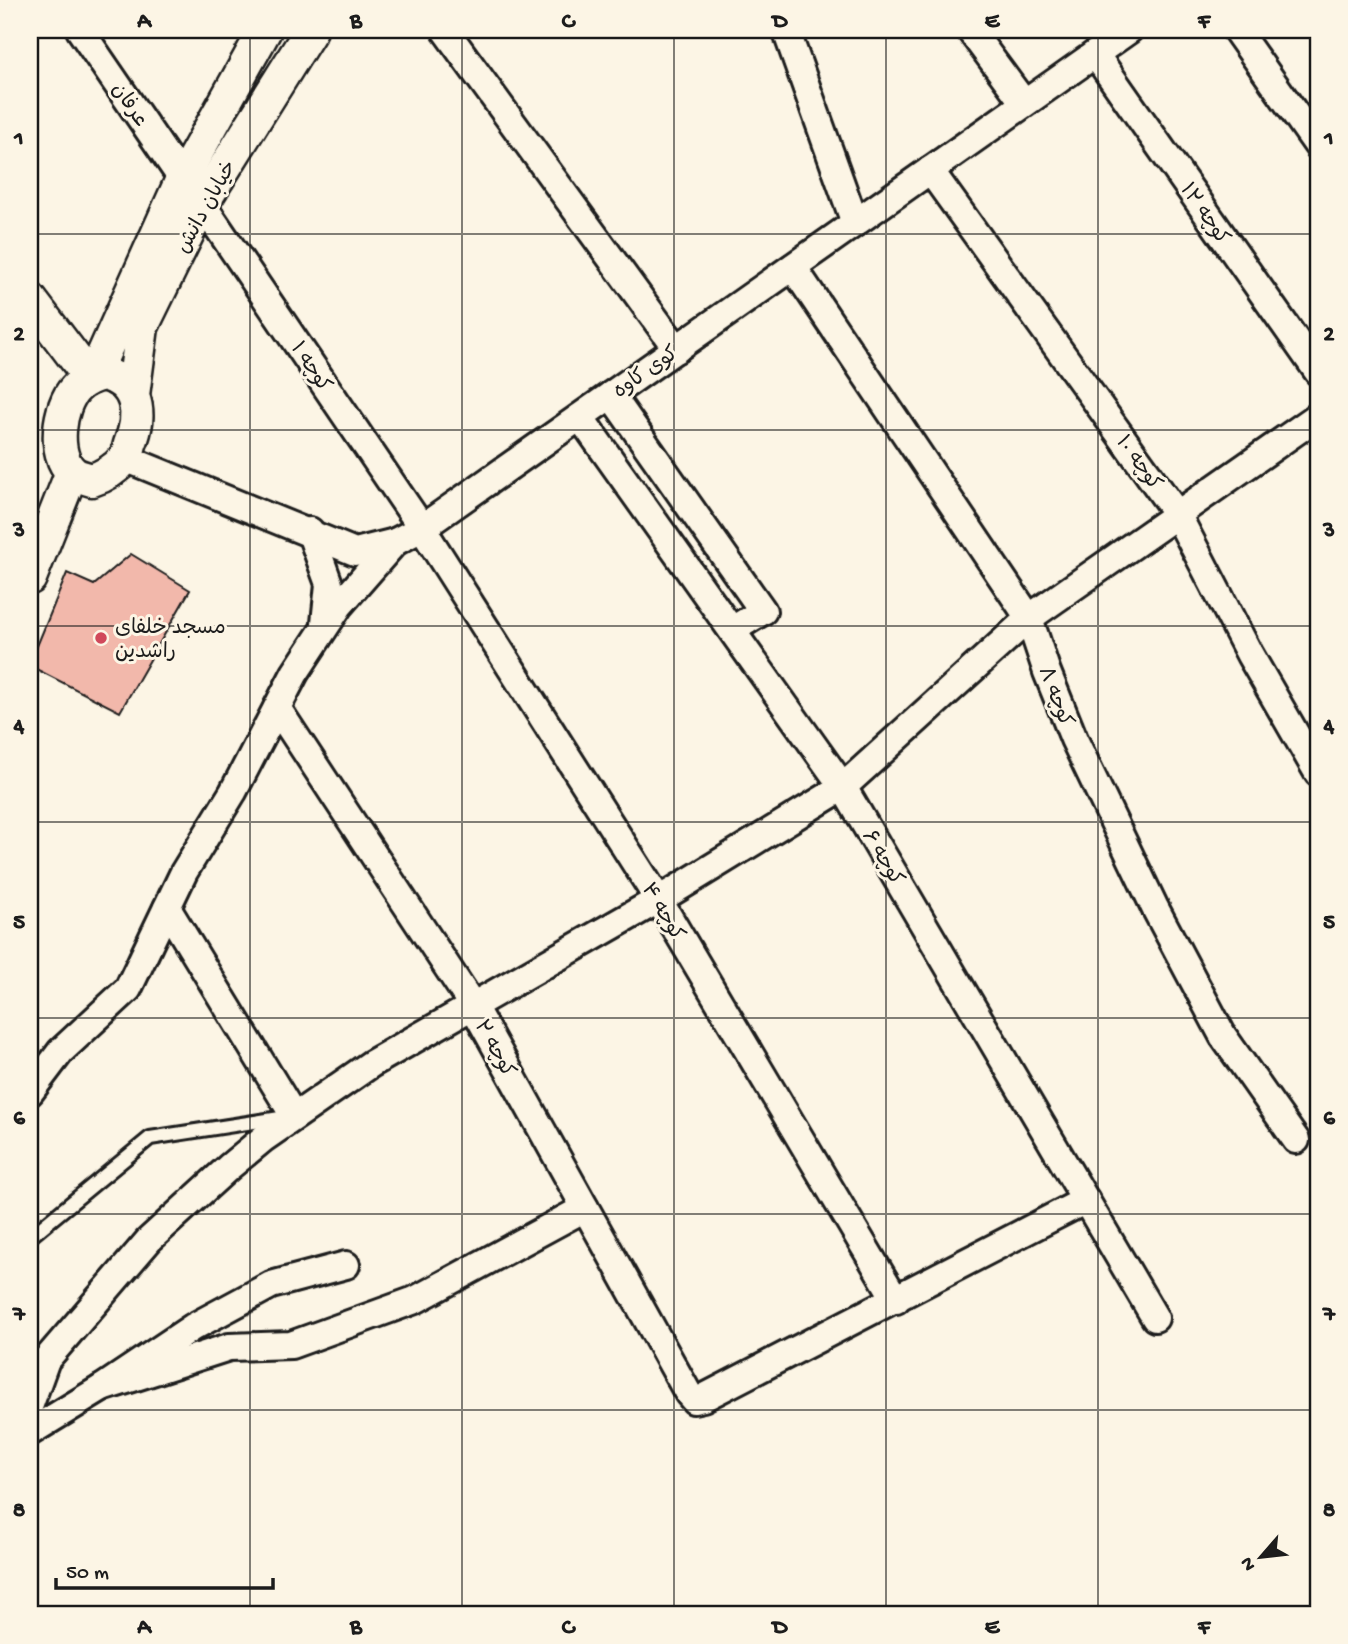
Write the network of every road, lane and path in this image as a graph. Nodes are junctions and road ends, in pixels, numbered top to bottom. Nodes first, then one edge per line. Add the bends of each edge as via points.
1 (80, 30) edge
2 (265, 30) edge
3 (311, 30) edge
4 (445, 30) edge
5 (786, 30) edge
6 (970, 30) edge
7 (1129, 30) edge
8 (1236, 30) edge
9 (1095, 54) junction
10 (1024, 103) junction
11 (1318, 146) edge
12 (930, 170) junction
13 (182, 179) junction
14 (202, 205) junction
15 (855, 223) junction
16 (793, 267) junction
17 (30, 299) edge
18 (30, 310) edge
19 (677, 349) junction
20 (1318, 372) edge
21 (86, 381) junction
22 (133, 395) junction
23 (611, 395) junction
24 (1318, 416) edge
25 (580, 417) junction
26 (125, 458) junction
27 (72, 472) junction
28 (1177, 514) junction
29 (422, 528) junction
30 (310, 531) junction
31 (395, 542) junction
32 (30, 578) edge
33 (1029, 618) junction
34 (324, 628) junction
35 (732, 630) junction
36 (277, 708) junction
37 (1318, 773) edge
38 (843, 787) junction
39 (658, 899) junction
40 (167, 908) junction
41 (473, 1006) junction
42 (30, 1092) edge
43 (295, 1116) junction
44 (1296, 1140) dead end
45 (1087, 1200) junction
46 (585, 1208) junction
47 (30, 1237) edge
48 (346, 1265) dead end
49 (896, 1300) junction
50 (1155, 1318) dead end
51 (102, 1388) junction
52 (30, 1404) edge
53 (30, 1432) edge

1 - 13 street, عرفان
2 - 13 street, خیابان دانش
3 - 14 street, خیابان دانش
4 - 19 street
5 - 15 street
6 - 10 street
7 - 9 street, کوی کاوه
8 - 11 street
9 - 10 street, کوی کاوه
9 - 20 street, کوچه ۱۲
10 - 12 street, کوی کاوه
12 - 15 street, کوی کاوه
12 - 28 street, کوچه ۱۰
13 - 21 street, خیابان دانش
14 - 22 street, خیابان دانش via 142,327
14 - 29 street, کوچه ۱
15 - 16 street, کوی کاوه
16 - 19 street, کوی کاوه
16 - 33 street, کوچه ۸
17 - 21 street
18 - 21 street
19 - 23 street, کوی کاوه
21 - 22 street via 104,374 117,377
21 - 27 street via 61,419 59,440
22 - 26 street via 137,415
23 - 25 street, کوی کاوه
23 - 35 street via 763,611
24 - 28 street
25 - 29 street, کوی کاوه
25 - 35 street, کوچه ۶
26 - 27 street via 107,475 92,480
26 - 30 street, کوی کاوه
27 - 32 street
28 - 33 street
28 - 37 street, کوچه ۱۰
29 - 31 street, کوی کاوه
29 - 39 street, کوچه ۴
30 - 31 street, کوی کاوه via 355,552
30 - 34 street via 329,584
31 - 34 street
33 - 38 street
33 - 44 street, کوچه ۸ via 1074,738 1155,908 1223,1036
34 - 36 street
35 - 38 street, کوچه ۶
36 - 40 street
36 - 41 street, کوچه ۲
38 - 39 street
38 - 45 street, کوچه ۶
39 - 41 street
39 - 49 street, کوچه ۴
40 - 42 street via 128,989 61,1051
40 - 43 street
41 - 43 street via 371,1064
41 - 46 street, کوچه ۲
43 - 47 lane via 150,1138
43 - 52 street via 229,1167 149,1240 46,1360
45 - 49 street
45 - 50 street, کوچه ۶
46 - 49 street, کوچه ۲ via 694,1400
46 - 51 street via 415,1300 290,1345 229,1348
48 - 51 street via 271,1285 193,1326
51 - 53 street

